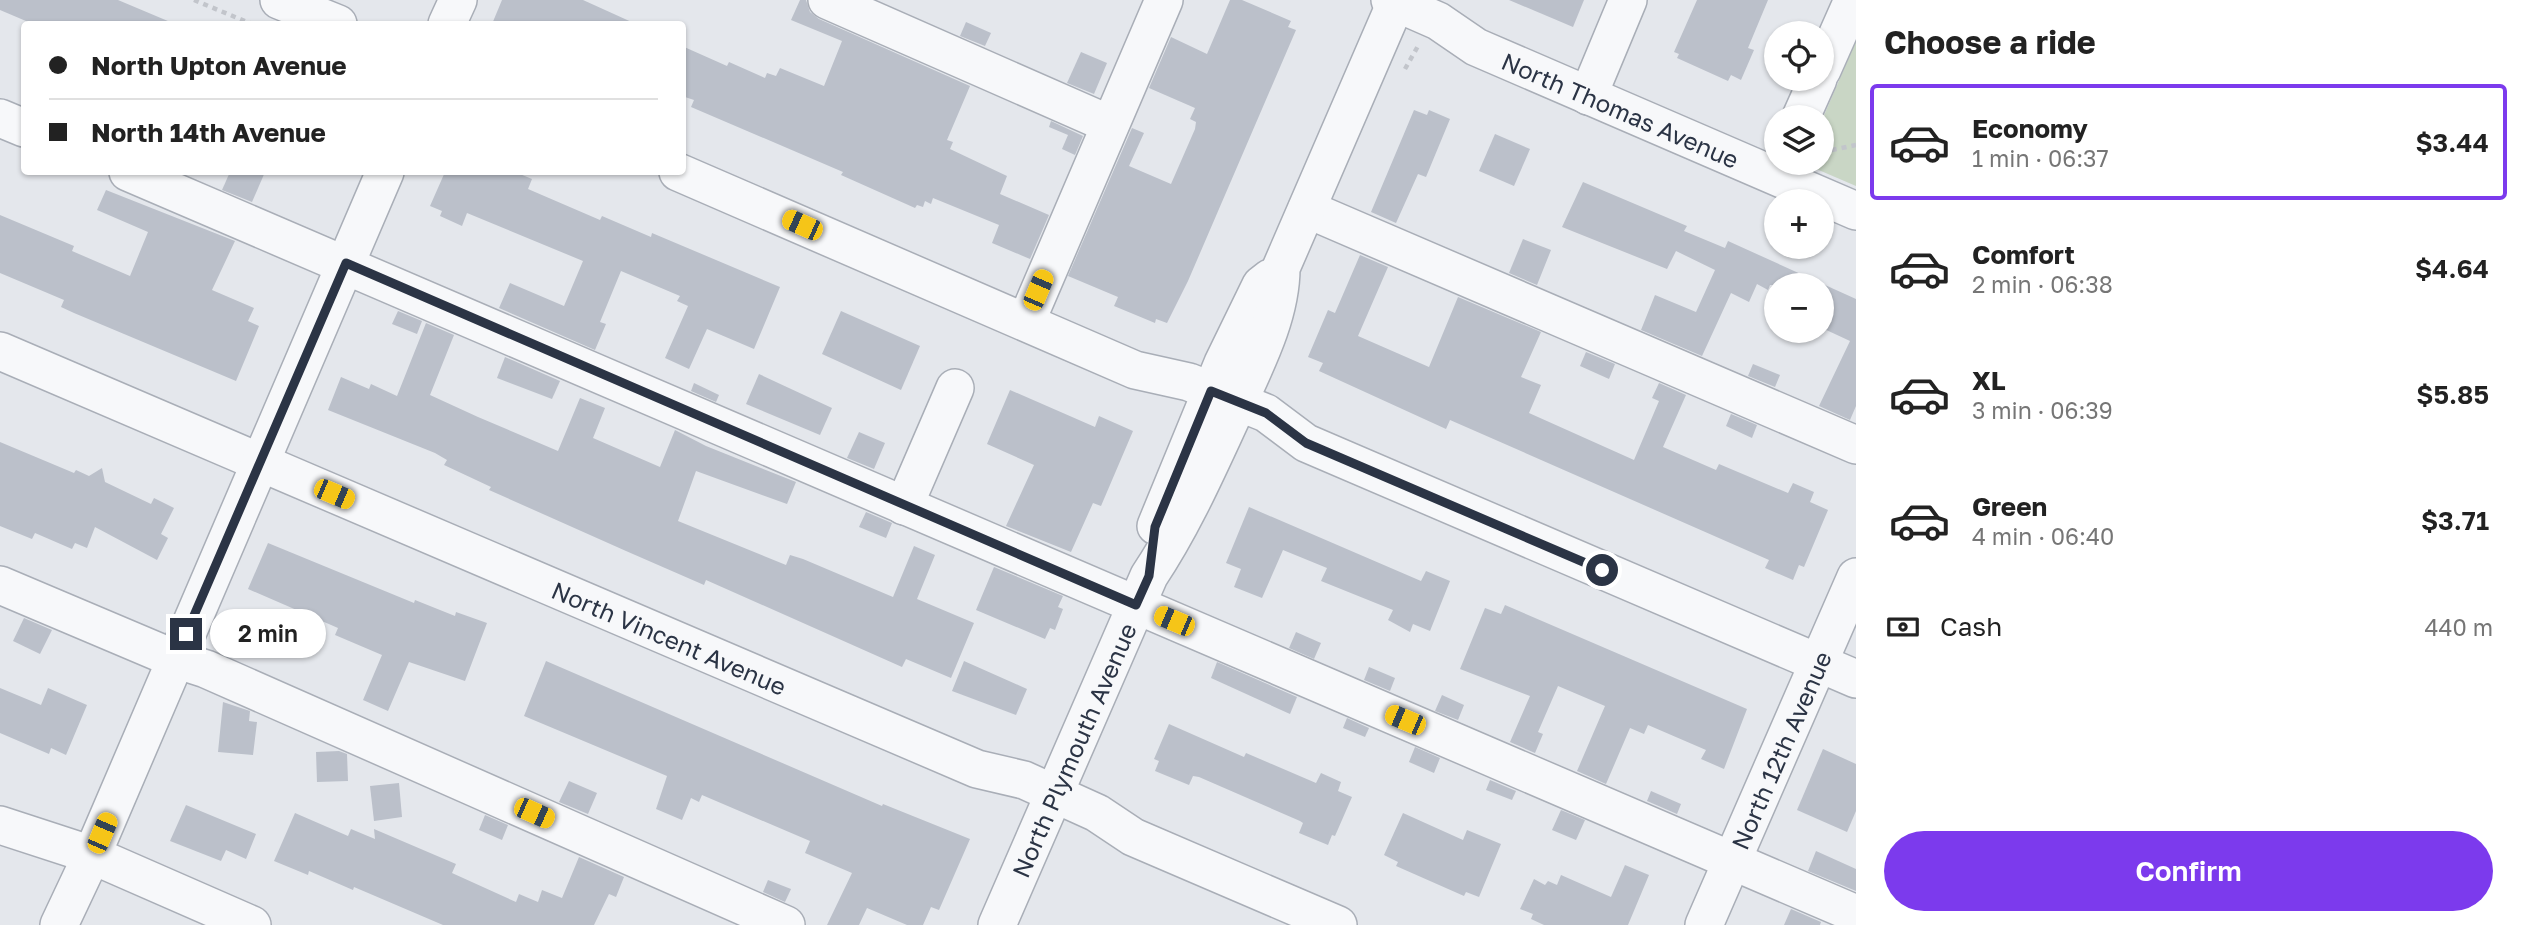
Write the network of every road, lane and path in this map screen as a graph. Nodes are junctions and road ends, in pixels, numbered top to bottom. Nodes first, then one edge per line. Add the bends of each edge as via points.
1 (194, 0) edge
2 (279, 0) edge
3 (458, 0) edge
4 (827, 0) edge
5 (1164, 0) edge
6 (1628, 0) edge
7 (1853, 0) edge
8 (1395, 1) edge
9 (245, 21) edge
10 (331, 21) edge
11 (448, 21) edge
12 (1834, 43) edge
13 (1588, 96) junction
14 (0, 118) edge
15 (1109, 124) junction
16 (21, 127) edge
17 (1856, 145) edge
18 (1834, 150) edge
19 (1764, 164) edge
20 (135, 175) edge
21 (384, 175) edge
22 (685, 175) edge
23 (1788, 175) edge
24 (1307, 209) junction
25 (1856, 211) edge
26 (346, 263) junction
27 (1026, 322) junction
28 (0, 351) edge
29 (955, 388) dead end
30 (1225, 397) junction
31 (1856, 445) edge
32 (260, 461) junction
33 (904, 506) junction
34 (1856, 577) edge
35 (0, 585) edge
36 (1142, 590) junction
37 (175, 659) junction
38 (1819, 663) junction
39 (1856, 679) edge
40 (1054, 794) junction
41 (0, 825) edge
42 (92, 855) junction
43 (1732, 861) junction
44 (1856, 914) edge
45 (59, 925) edge
46 (252, 925) edge
47 (786, 925) edge
48 (997, 925) edge
49 (1338, 925) edge
50 (1704, 925) edge

1 - 9 path
2 - 10 street
3 - 11 street
4 - 15 street
5 - 15 street
6 - 13 street
7 - 12 street
8 - 13 street, North Thomas Avenue via 1438,21 1476,47
8 - 24 street, North Plymouth Avenue
13 - 19 street, North Thomas Avenue
14 - 16 street
15 - 27 street
17 - 18 path
20 - 26 street
21 - 26 street
22 - 27 street
23 - 25 street, North Thomas Avenue
24 - 30 street, North Plymouth Avenue via 1281,268 1261,285
24 - 31 street
26 - 32 street
26 - 33 street
27 - 30 street via 1135,370 1189,382
28 - 32 street, North Vincent Avenue
29 - 33 street
30 - 36 street, North Plymouth Avenue via 1177,534
30 - 38 street via 1266,413 1306,443
32 - 37 street
32 - 40 street, North Vincent Avenue via 976,769 1016,777
33 - 36 street
34 - 38 street, North 12th Avenue
35 - 37 street
36 - 40 street, North Plymouth Avenue
36 - 43 street
37 - 42 street
37 - 47 street via 206,668
38 - 39 street
38 - 43 street, North 12th Avenue
40 - 48 street, North Plymouth Avenue
40 - 49 street, North Vincent Avenue via 1097,813 1133,837
41 - 42 street
42 - 45 street
42 - 46 street
43 - 44 street
43 - 50 street, North 12th Avenue

